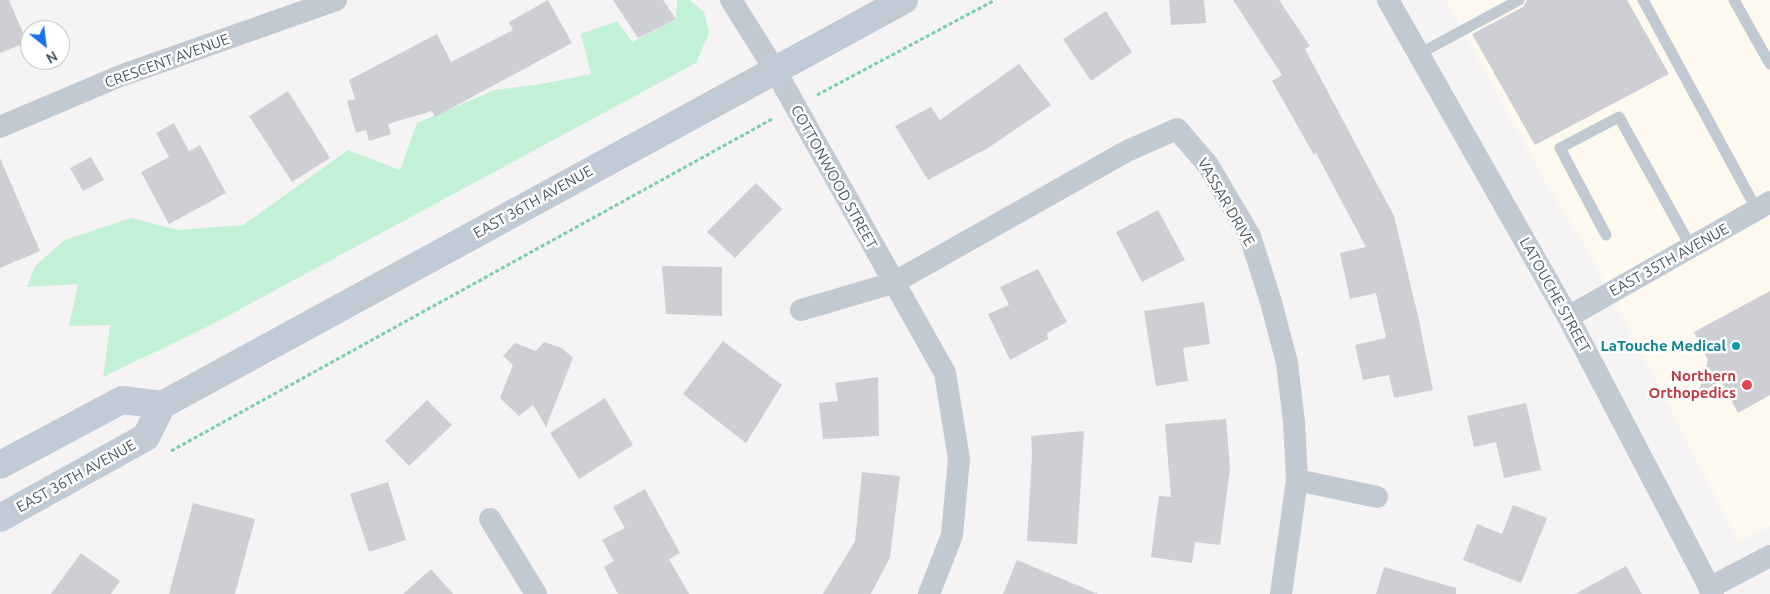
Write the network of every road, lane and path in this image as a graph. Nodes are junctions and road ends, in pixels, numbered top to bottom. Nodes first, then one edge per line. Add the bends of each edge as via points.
1 (336, 0) edge
2 (732, 0) edge
3 (904, 0) edge
4 (995, 0) edge
5 (1388, 0) edge
6 (1520, 0) edge
7 (1642, 0) edge
8 (1734, 0) edge
9 (313, 4) edge
10 (1419, 54) junction
11 (1770, 64) edge
12 (775, 70) junction
13 (796, 107) junction
14 (0, 127) edge
15 (1764, 206) edge
16 (1606, 235) dead end
17 (1690, 247) junction
18 (893, 283) junction
19 (801, 310) dead end
20 (1568, 317) junction
21 (162, 405) junction
22 (165, 454) dead end
23 (0, 466) edge
24 (1297, 480) junction
25 (1377, 497) dead end
26 (0, 518) edge
27 (490, 519) dead end
28 (1770, 556) edge
29 (1711, 591) edge
30 (536, 594) edge
31 (929, 594) edge
32 (1281, 594) edge

1 - 9 street, CRESCENT AVENUE
2 - 12 street, COTTONWOOD STREET
3 - 12 main road, EAST 36TH AVENUE
4 - 13 path
5 - 10 street, LATOUCHE STREET
6 - 10 lane
7 - 15 lane
8 - 11 lane
9 - 14 street, CRESCENT AVENUE via 120,76
10 - 20 street, LATOUCHE STREET
12 - 13 street, COTTONWOOD STREET
12 - 21 main road, EAST 36TH AVENUE
13 - 18 street, COTTONWOOD STREET
13 - 22 path
15 - 17 street, EAST 35TH AVENUE
16 - 17 lane via 1560,148 1619,117
17 - 20 street, EAST 35TH AVENUE
18 - 19 street
18 - 24 street, VASSAR DRIVE via 1127,151 1177,129 1208,165 1250,236 1287,363
18 - 31 street, COTTONWOOD STREET via 944,374 959,459 952,535
20 - 29 street, LATOUCHE STREET
21 - 23 main road via 122,400
21 - 26 main road, EAST 36TH AVENUE via 146,437
24 - 25 street
24 - 32 street, VASSAR DRIVE
27 - 30 street
28 - 29 street

